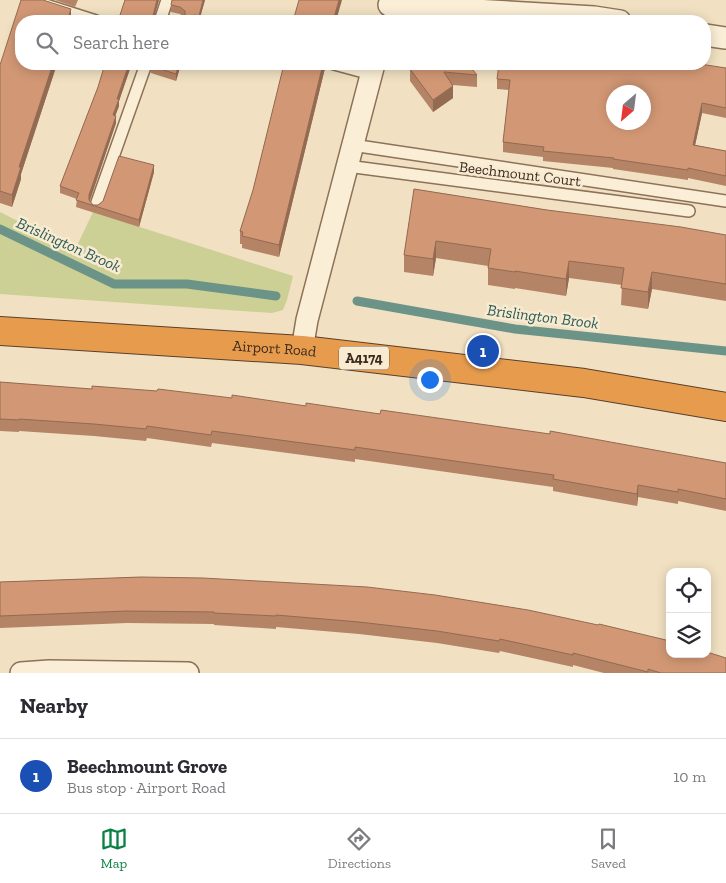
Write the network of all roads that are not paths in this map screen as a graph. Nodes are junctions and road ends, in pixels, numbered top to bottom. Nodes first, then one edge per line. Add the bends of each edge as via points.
1 (30, 0) edge
2 (167, 0) edge
3 (388, 9) edge
4 (77, 15) edge
5 (165, 15) edge
6 (542, 15) edge
7 (711, 36) edge
8 (726, 38) edge
9 (144, 70) edge
10 (372, 70) edge
11 (352, 145) junction
12 (347, 166) junction
13 (726, 201) edge
14 (96, 205) edge
15 (689, 211) dead end
16 (0, 331) edge
17 (302, 350) junction
18 (726, 407) edge
19 (21, 673) edge
20 (188, 673) edge

1 - 4 lane
2 - 5 lane
3 - 6 street
7 - 8 street
9 - 14 lane
10 - 11 street
11 - 12 street
11 - 13 lane
12 - 15 lane, Beechmount Court
12 - 17 street
16 - 17 highway, Airport Road / A4174
17 - 18 highway, Airport Road / A4174 via 584,383
19 - 20 street

